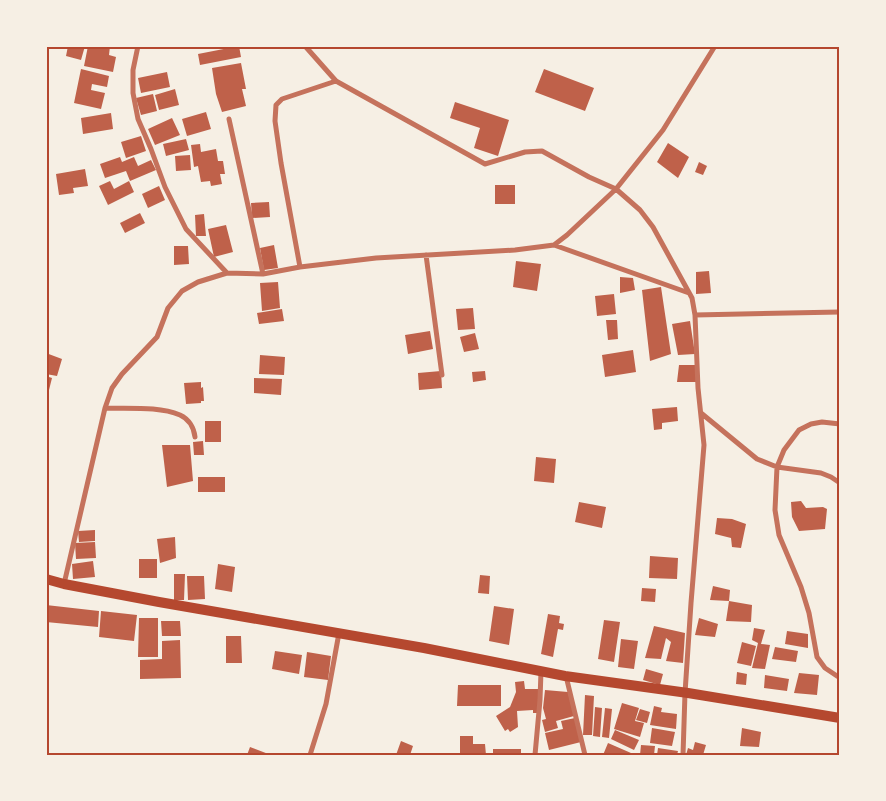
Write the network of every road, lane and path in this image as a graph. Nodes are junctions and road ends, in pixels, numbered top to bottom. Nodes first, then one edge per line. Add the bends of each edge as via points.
1 (138, 46) edge
2 (305, 46) edge
3 (715, 46) edge
4 (336, 81) junction
5 (229, 119) dead end
6 (616, 188) junction
7 (554, 246) junction
8 (426, 255) junction
9 (300, 267) junction
10 (227, 273) junction
11 (262, 274) junction
12 (689, 293) junction
13 (840, 312) edge
14 (695, 315) junction
15 (442, 375) dead end
16 (105, 408) junction
17 (701, 413) junction
18 (840, 424) edge
19 (195, 437) dead end
20 (776, 467) junction
21 (840, 482) edge
22 (46, 579) edge
23 (64, 584) junction
24 (339, 633) junction
25 (541, 670) junction
26 (569, 676) junction
27 (840, 678) edge
28 (685, 693) junction
29 (840, 718) edge
30 (310, 755) edge
31 (535, 755) edge
32 (585, 755) edge
33 (683, 755) edge

1 - 10 street via 133,93 138,119 164,187 186,229
2 - 4 street
3 - 6 street via 657,138
4 - 6 street via 485,164 525,152 542,151
4 - 9 street via 282,99 276,104 281,163
5 - 11 street
6 - 7 street
6 - 12 street via 653,227
7 - 8 street
7 - 12 street
8 - 9 street
8 - 15 street
9 - 11 street
10 - 11 street
10 - 16 street via 182,291 168,308 157,337 112,388
12 - 14 street
13 - 14 street
14 - 17 street
16 - 19 street via 182,416 190,423
16 - 23 street
17 - 20 street via 757,459
17 - 28 street via 704,445
18 - 20 street via 822,422 799,430
20 - 21 street via 810,471
20 - 27 street via 775,510 779,535 806,604 817,657 825,668
22 - 23 highway
23 - 24 highway
24 - 25 highway
24 - 30 street via 326,704
25 - 26 highway
25 - 31 street
26 - 28 highway
26 - 32 street
28 - 29 highway
28 - 33 street

